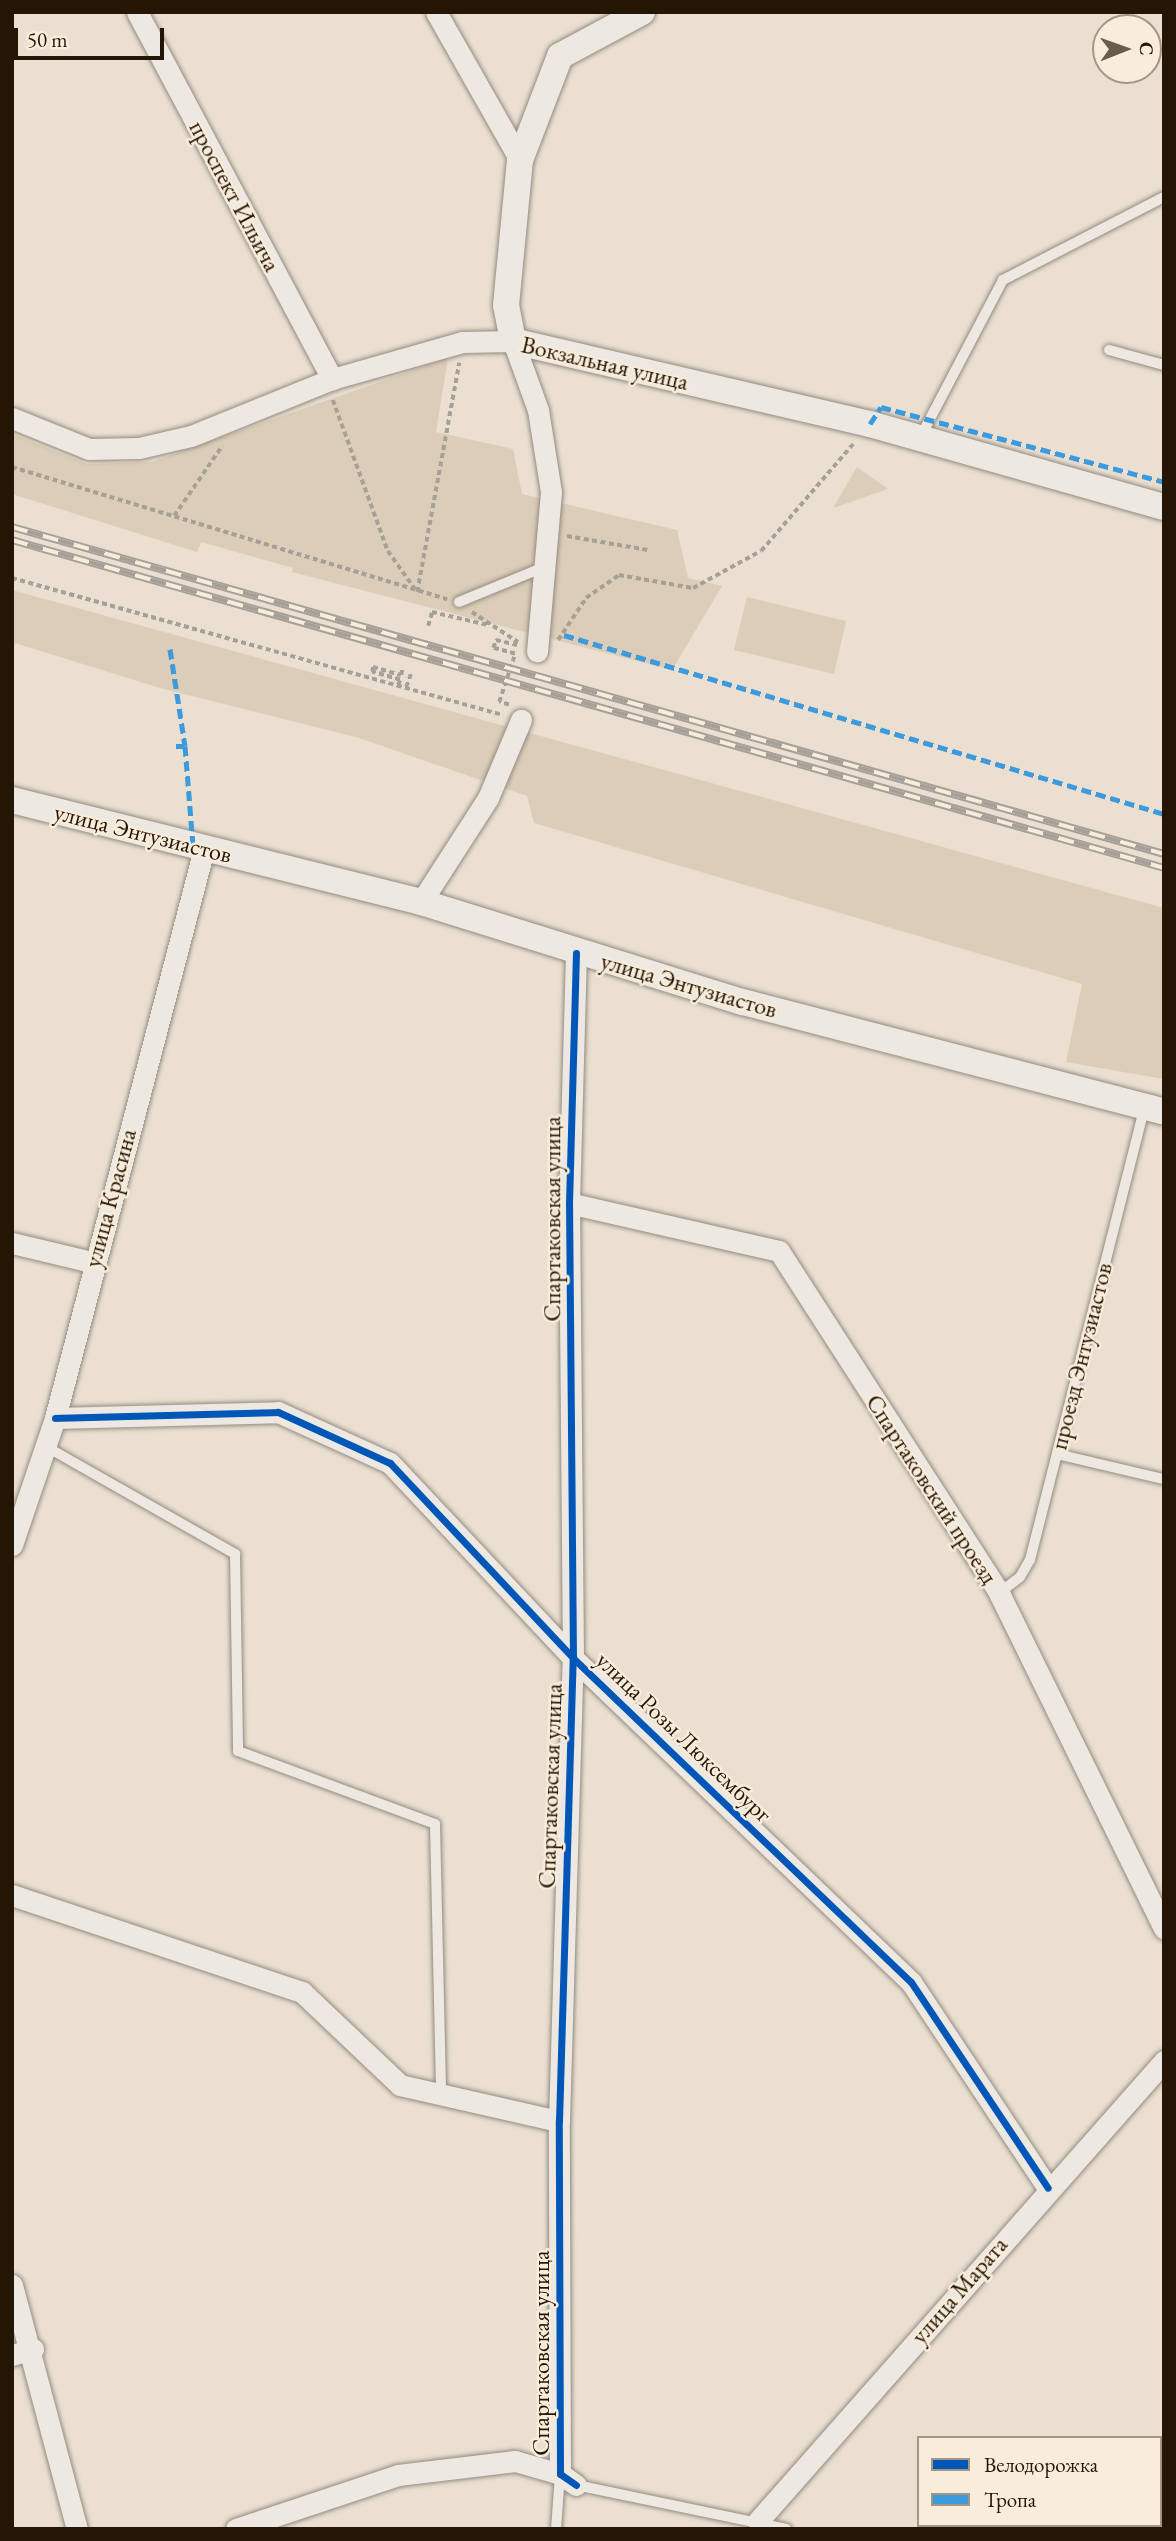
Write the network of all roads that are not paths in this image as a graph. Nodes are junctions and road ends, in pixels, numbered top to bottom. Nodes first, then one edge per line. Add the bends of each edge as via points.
1 (137, 12) edge
2 (436, 12) edge
3 (642, 12) edge
4 (520, 160) junction
5 (1164, 197) edge
6 (513, 341) junction
7 (1109, 350) dead end
8 (1164, 365) edge
9 (329, 380) junction
10 (12, 418) edge
11 (920, 438) junction
12 (1164, 508) edge
13 (544, 567) junction
14 (459, 603) road end
15 (537, 649) road end
16 (521, 720) road end
17 (12, 800) edge
18 (204, 849) junction
19 (421, 902) junction
20 (576, 954) junction
21 (1154, 1109) edge
22 (569, 1203) junction
23 (12, 1244) edge
24 (92, 1262) junction
25 (55, 1418) junction
26 (45, 1446) junction
27 (1056, 1454) junction
28 (1164, 1479) edge
29 (12, 1545) edge
30 (999, 1593) junction
31 (573, 1658) junction
32 (12, 1895) edge
33 (1164, 1929) edge
34 (1164, 2061) edge
35 (441, 2094) junction
36 (559, 2121) junction
37 (1048, 2188) junction
38 (12, 2285) edge
39 (22, 2352) edge
40 (568, 2480) junction
41 (758, 2521) junction
42 (77, 2529) edge
43 (236, 2529) edge
44 (556, 2529) edge
45 (786, 2529) edge

1 - 9 street, проспект Ильича
2 - 4 street
3 - 4 street via 560,56
4 - 6 street via 506,305
5 - 11 lane via 1003,280
6 - 9 street, Вокзальная улица via 463,342
6 - 11 street, Вокзальная улица
6 - 13 street via 538,410 551,492
7 - 8 lane
9 - 10 street, Вокзальная улица via 191,436 139,448 89,449
11 - 12 street, Вокзальная улица
13 - 14 lane
13 - 15 street
16 - 19 street via 488,798
17 - 18 street, улица Энтузиастов
18 - 19 street, улица Энтузиастов
18 - 24 street, улица Красина
19 - 20 street, улица Энтузиастов
20 - 21 street, улица Энтузиастов
20 - 22 street, Спартаковская улица
21 - 27 lane, проезд Энтузиастов
22 - 30 street, Спартаковский проезд via 779,1251
22 - 31 street, Спартаковская улица
23 - 24 street
24 - 25 street, улица Красина
25 - 26 street, улица Красина
25 - 31 street, улица Розы Люксембург via 278,1412 378,1457 390,1463
26 - 29 street, улица Красина
26 - 35 lane via 235,1554 238,1751 435,1824
27 - 28 lane
27 - 30 lane, проезд Энтузиастов via 1030,1560 1020,1577
30 - 33 street, Спартаковский проезд
31 - 36 street, Спартаковская улица
31 - 37 street, улица Розы Люксембург via 911,1982
32 - 35 street via 302,1992 400,2085
34 - 37 street, улица Марата
35 - 36 street
36 - 40 street, Спартаковская улица
37 - 41 street, улица Марата
38 - 39 street
39 - 42 street
40 - 41 lane
40 - 43 street via 515,2461 398,2475
40 - 44 lane
41 - 45 lane

